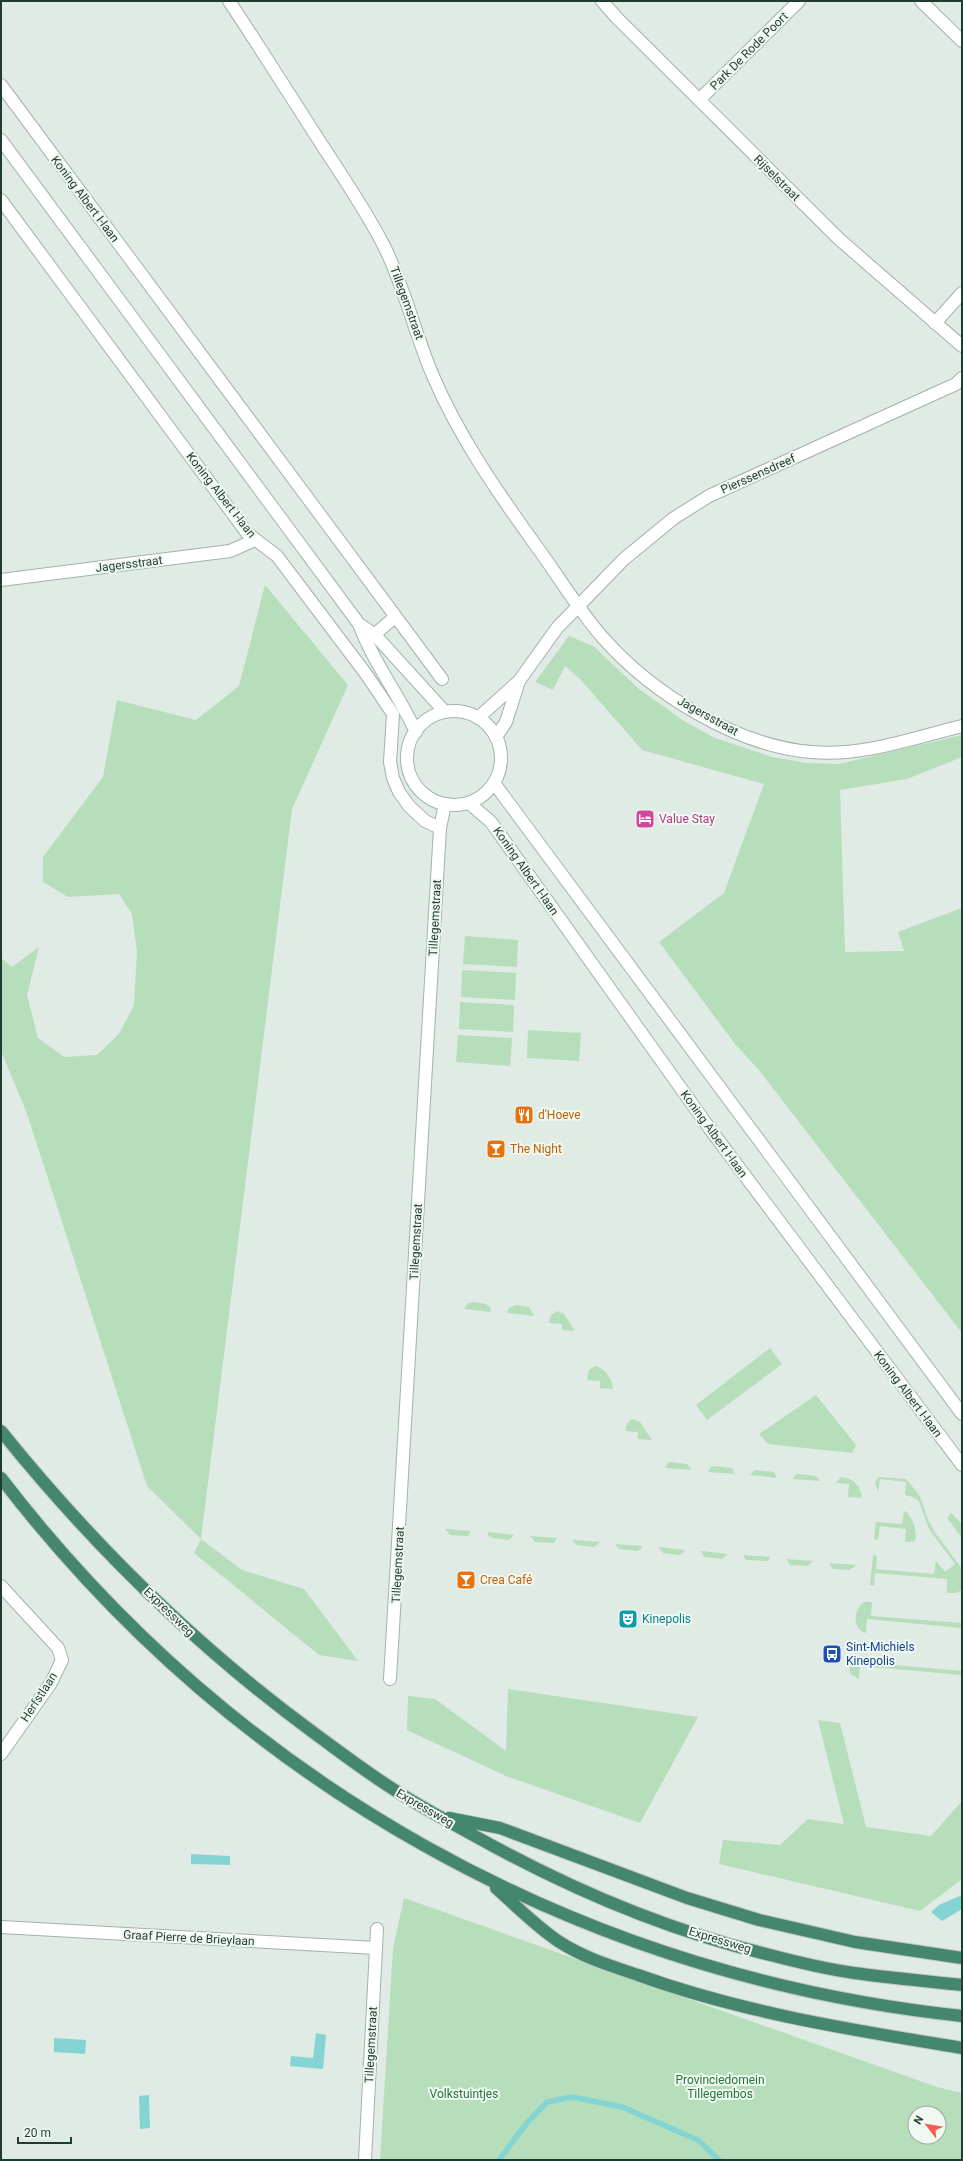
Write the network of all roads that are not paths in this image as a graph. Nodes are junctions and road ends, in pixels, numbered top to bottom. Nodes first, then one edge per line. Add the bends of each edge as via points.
1 (229, 1) edge
2 (602, 1) edge
3 (799, 1) edge
4 (922, 1) edge
5 (962, 41) edge
6 (1, 85) edge
7 (699, 100) junction
8 (1, 140) edge
9 (1, 200) edge
10 (962, 293) edge
11 (935, 323) junction
12 (962, 346) edge
13 (962, 378) edge
14 (255, 540) junction
15 (1, 580) edge
16 (579, 608) junction
17 (395, 617) junction
18 (370, 638) junction
19 (442, 679) dead end
20 (519, 681) junction
21 (445, 712) junction
22 (478, 718) junction
23 (962, 726) edge
24 (416, 732) junction
25 (496, 737) junction
26 (494, 783) junction
27 (469, 803) junction
28 (445, 804) junction
29 (440, 828) junction
30 (962, 1414) edge
31 (1, 1431) edge
32 (962, 1465) edge
33 (1, 1478) edge
34 (1, 1586) edge
35 (390, 1679) dead end
36 (1, 1754) edge
37 (438, 1816) junction
38 (490, 1882) junction
39 (1, 1927) edge
40 (377, 1929) dead end
41 (376, 1948) junction
42 (962, 1958) edge
43 (962, 1985) edge
44 (962, 2016) edge
45 (962, 2048) edge
46 (365, 2160) edge

1 - 16 street, Tillegemstraat via 377,232 400,281 432,375 462,434 494,488
2 - 7 street, Rijselstraat
3 - 7 street, Park De Rode Poort
4 - 5 street
6 - 17 street, Koning Albert I-laan
7 - 11 street, Rijselstraat via 839,239
8 - 18 street
9 - 14 street, Koning Albert I-laan
10 - 11 street
11 - 12 street, Rijselstraat
13 - 16 street, Pierssensdreef via 956,384 709,496 690,507 655,532 624,559
14 - 15 street, Jagersstraat via 230,551
14 - 29 street, Koning Albert I-laan via 277,556 393,714 390,762 393,778 409,806 425,821
16 - 20 street via 557,628
16 - 23 street, Jagersstraat via 604,639 658,687 740,734 775,747 816,753 852,752
17 - 18 street
17 - 19 street, Koning Albert I-laan
18 - 21 street
18 - 24 street
20 - 22 street
20 - 25 street via 506,722
21 - 22 street via 459,712
21 - 24 street via 424,722
22 - 25 street
24 - 28 street via 410,744 409,770 422,792 433,800
25 - 26 street via 501,758
26 - 27 street via 478,799
26 - 30 street, Koning Albert I-laan
27 - 28 street
27 - 32 street, Koning Albert I-laan via 491,822 710,1129
28 - 29 street, Tillegemstraat
29 - 35 street, Tillegemstraat
31 - 37 highway, Expressweg via 45,1486 106,1551 212,1653 265,1697 349,1760
33 - 38 highway via 84,1578 162,1655 250,1732 348,1802
34 - 36 street, Herfstlaan via 58,1648 62,1660 51,1682
37 - 42 highway via 500,1828 680,1896 760,1920 855,1942
37 - 43 highway, Expressweg via 575,1889 695,1934 851,1973
38 - 44 highway via 563,1913 686,1959 754,1978 845,1998
38 - 45 highway via 558,1941 593,1959 678,1990 794,2019
39 - 41 street, Graaf Pierre de Brieylaan
40 - 41 street, Tillegemstraat
41 - 46 street, Tillegemstraat

